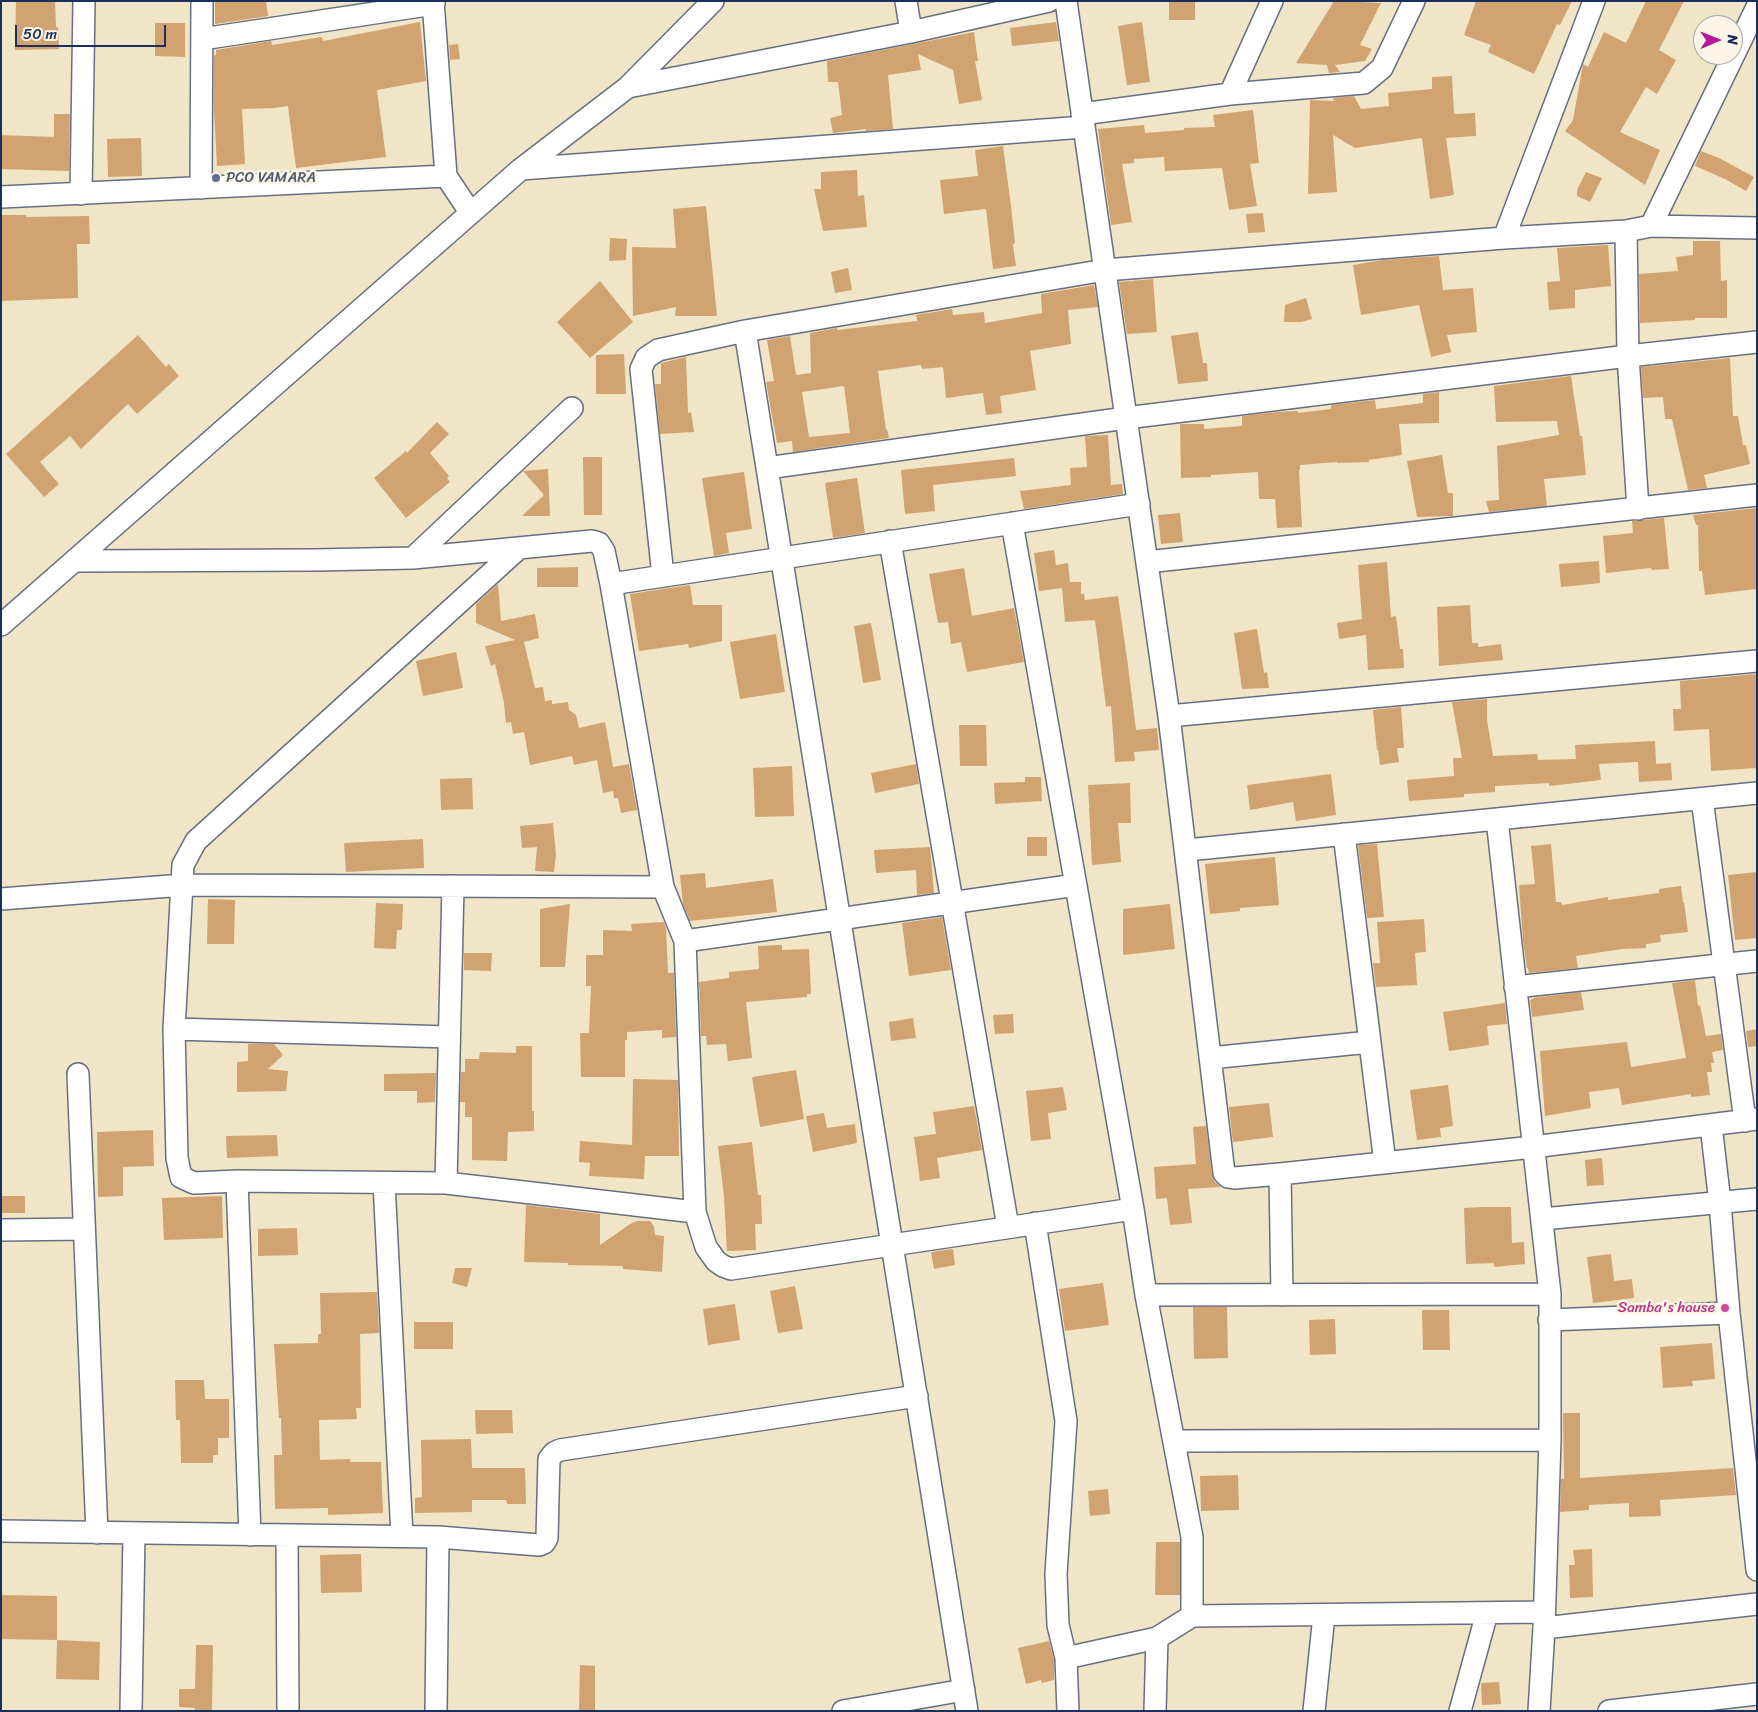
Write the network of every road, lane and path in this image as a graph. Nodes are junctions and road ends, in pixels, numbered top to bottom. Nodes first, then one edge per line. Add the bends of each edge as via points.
1 (84, 1) edge
2 (202, 1) edge
3 (713, 1) edge
4 (906, 1) edge
5 (1049, 1) edge
6 (1066, 1) edge
7 (1272, 1) edge
8 (1414, 1) edge
9 (1594, 1) edge
10 (434, 3) edge
11 (1757, 7) edge
12 (910, 32) junction
13 (202, 39) junction
14 (628, 87) junction
15 (1230, 94) junction
16 (1083, 120) junction
17 (521, 169) junction
18 (446, 176) junction
19 (201, 188) junction
20 (81, 194) junction
21 (1, 197) edge
22 (470, 212) junction
23 (1651, 226) junction
24 (1757, 228) edge
25 (1626, 230) junction
26 (1504, 238) junction
27 (1105, 270) junction
28 (745, 331) junction
29 (1757, 342) edge
30 (1628, 356) junction
31 (572, 408) dead end
32 (1126, 418) junction
33 (767, 468) junction
34 (1757, 496) edge
35 (1139, 504) junction
36 (1638, 509) junction
37 (1012, 523) junction
38 (890, 541) junction
39 (519, 548) junction
40 (413, 558) junction
41 (781, 558) junction
42 (75, 561) junction
43 (1147, 562) junction
44 (663, 576) junction
45 (611, 584) junction
46 (1, 625) edge
47 (1757, 661) edge
48 (1170, 716) junction
49 (1757, 793) edge
50 (1702, 799) junction
51 (1497, 819) junction
52 (1344, 834) junction
53 (1186, 850) junction
54 (183, 885) junction
55 (1076, 885) junction
56 (453, 886) junction
57 (663, 887) junction
58 (1, 899) edge
59 (953, 903) junction
60 (840, 919) junction
61 (685, 941) junction
62 (1757, 961) edge
63 (1723, 965) junction
64 (1515, 987) junction
65 (174, 1029) junction
66 (449, 1037) junction
67 (1370, 1042) junction
68 (1210, 1058) junction
69 (78, 1074) dead end
70 (1751, 1120) edge
71 (1711, 1125) junction
72 (1533, 1147) junction
73 (1385, 1163) junction
74 (1280, 1174) junction
75 (236, 1181) junction
76 (384, 1183) junction
77 (446, 1183) junction
78 (1757, 1199) edge
79 (1720, 1203) junction
80 (1133, 1209) junction
81 (695, 1212) junction
82 (1542, 1219) junction
83 (1035, 1223) junction
84 (1008, 1227) junction
85 (84, 1229) junction
86 (1, 1230) edge
87 (892, 1244) junction
88 (1282, 1294) junction
89 (1550, 1294) junction
90 (1146, 1295) junction
91 (1729, 1313) junction
92 (1549, 1320) junction
93 (917, 1396) junction
94 (1550, 1440) junction
95 (1175, 1442) junction
96 (1, 1531) edge
97 (97, 1533) junction
98 (134, 1533) junction
99 (250, 1534) junction
100 (287, 1535) junction
101 (402, 1536) junction
102 (438, 1537) junction
103 (1757, 1570) edge
104 (1757, 1604) edge
105 (1486, 1614) junction
106 (1324, 1615) junction
107 (1192, 1616) junction
108 (1544, 1620) junction
109 (1157, 1638) junction
110 (1066, 1658) junction
111 (964, 1690) junction
112 (1757, 1694) edge
113 (131, 1711) edge
114 (288, 1711) edge
115 (436, 1711) edge
116 (843, 1711) edge
117 (968, 1711) edge
118 (1068, 1711) edge
119 (1154, 1711) edge
120 (1314, 1711) edge
121 (1460, 1711) edge
122 (1539, 1711) edge
123 (1609, 1711) edge

1 - 20 street
2 - 13 street
3 - 14 street
4 - 12 street
5 - 12 street
6 - 16 street
7 - 15 street
8 - 15 street via 1382,68 1364,84
9 - 26 street
10 - 13 street
10 - 18 street
11 - 23 street
12 - 14 street
13 - 19 street
14 - 17 street
15 - 16 street
16 - 17 street
16 - 27 street
17 - 22 street
18 - 19 street
18 - 22 street
19 - 20 street
20 - 21 street
22 - 42 street
23 - 24 street
23 - 25 street
25 - 26 street
25 - 30 street
26 - 27 street
27 - 28 street
27 - 32 street
28 - 33 street
28 - 44 street via 658,350 646,358 641,369
29 - 30 street
30 - 32 street
30 - 36 street
31 - 40 street
32 - 33 street
32 - 35 street
33 - 41 street
34 - 36 street
35 - 37 street
35 - 43 street
36 - 43 street
37 - 38 street
37 - 55 street
38 - 41 street
38 - 59 street
39 - 40 street
39 - 45 street via 592,541 604,551
39 - 54 street via 196,841 183,865
40 - 42 street
41 - 44 street
41 - 60 street
42 - 46 street
43 - 48 street
44 - 45 street
45 - 57 street
47 - 48 street
48 - 53 street
49 - 50 street
50 - 51 street
50 - 63 street
51 - 52 street
51 - 64 street
52 - 53 street
52 - 67 street
53 - 68 street
54 - 56 street
54 - 58 street
54 - 65 street
55 - 59 street
55 - 80 street
56 - 57 street
56 - 66 street
57 - 61 street
59 - 60 street
59 - 84 street
60 - 61 street
60 - 87 street
61 - 81 street
62 - 63 street
63 - 64 street
63 - 70 street
64 - 72 street
65 - 66 street
65 - 75 street via 177,1158 182,1177 194,1183
66 - 77 street
67 - 68 street
67 - 73 street
68 - 74 street via 1224,1173 1234,1178
69 - 85 street
70 - 71 street
71 - 72 street
71 - 79 street
72 - 73 street
72 - 82 street
73 - 74 street
74 - 88 street
75 - 76 street
75 - 99 street
76 - 77 street
76 - 101 street
77 - 81 street
78 - 79 street
79 - 82 street
79 - 91 street
80 - 83 street
80 - 90 street
81 - 87 street via 706,1247 716,1261 732,1269
82 - 89 street
83 - 84 street
83 - 110 street via 1066,1421 1056,1574 1058,1625
84 - 87 street
85 - 86 street
85 - 97 street
87 - 93 street
88 - 89 street
88 - 90 street
89 - 92 street
90 - 95 street
91 - 92 street
91 - 103 street
92 - 94 street
93 - 102 street via 560,1450 549,1459 547,1538 544,1543
93 - 111 street
94 - 95 street
94 - 108 street
95 - 107 street via 1192,1537
96 - 97 street
97 - 98 street
98 - 99 street
98 - 113 street
99 - 100 street
100 - 101 street
100 - 114 street
101 - 102 street
102 - 115 street
104 - 108 street
105 - 106 street
105 - 108 street
105 - 121 street
106 - 107 street
106 - 120 street
107 - 109 street
108 - 122 street
109 - 110 street
109 - 119 street
110 - 118 street
111 - 116 street
111 - 117 street
112 - 123 street

